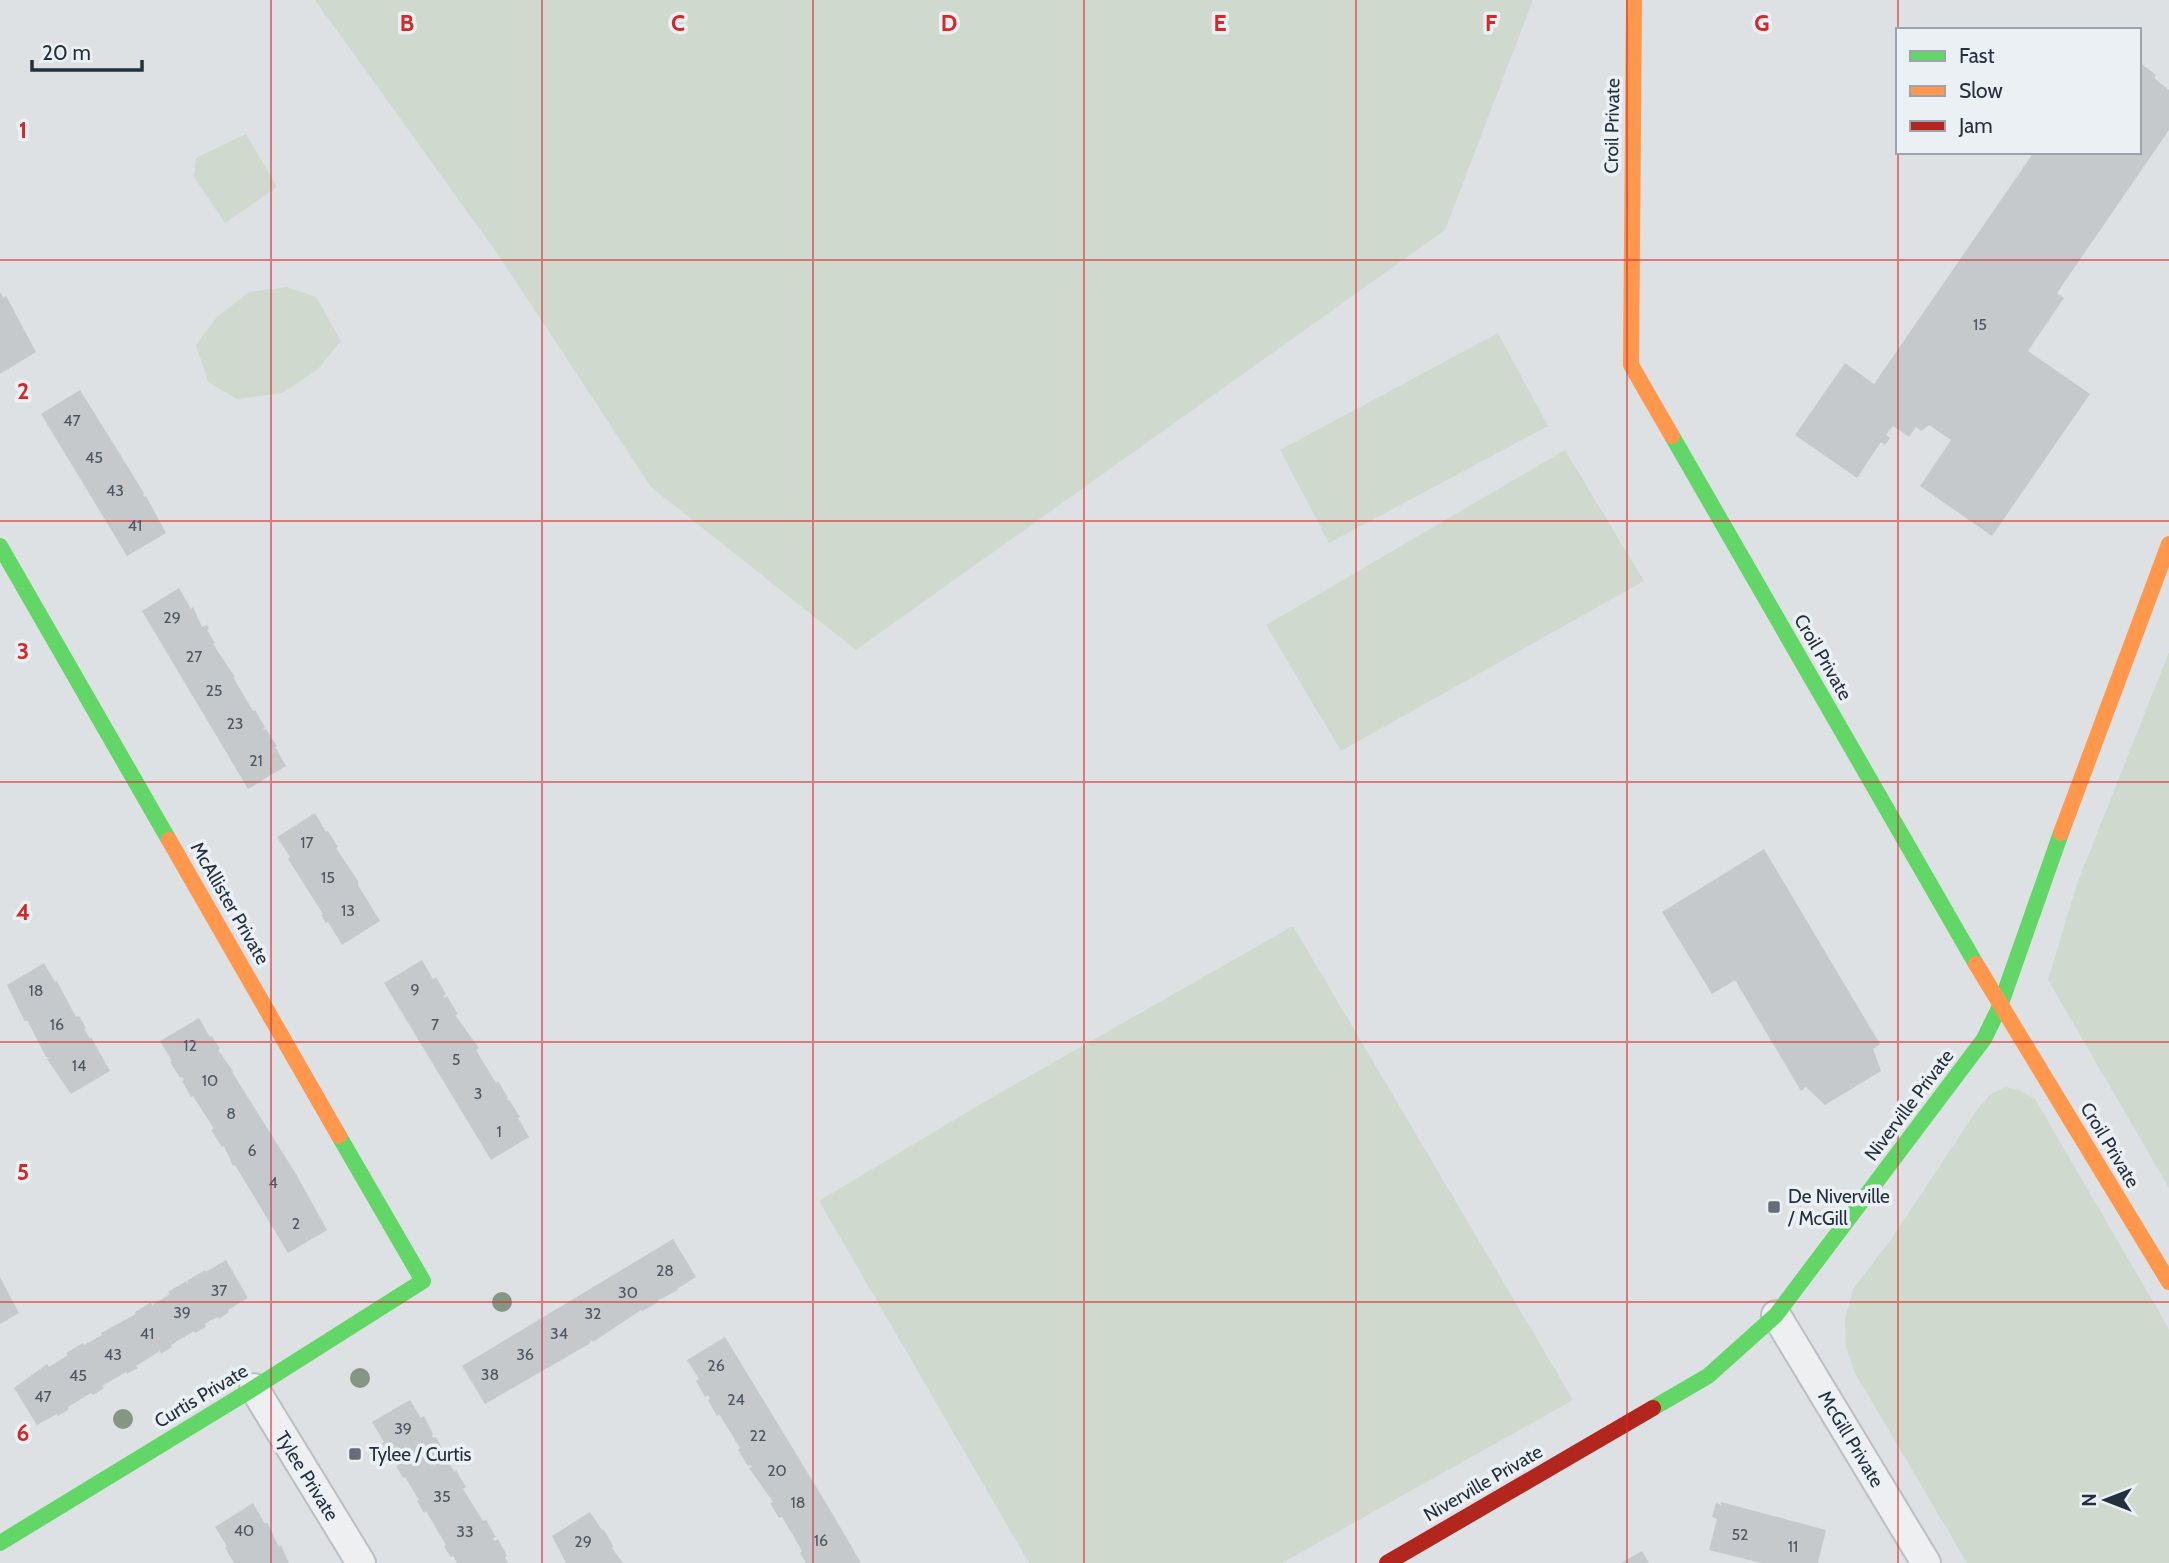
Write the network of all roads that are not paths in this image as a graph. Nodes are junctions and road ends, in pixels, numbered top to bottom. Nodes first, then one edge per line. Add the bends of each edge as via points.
1 (1634, 0) edge
2 (2169, 544) edge
3 (0, 546) edge
4 (2000, 1006) junction
5 (423, 1281) joint
6 (2169, 1282) edge
7 (1776, 1315) junction
8 (254, 1388) junction
9 (0, 1543) edge
10 (361, 1563) edge
11 (1387, 1563) edge
12 (1926, 1563) edge

1 - 4 street, Croil Private via 1631,365
2 - 4 street, Niverville Private
3 - 5 street, McAllister Private
4 - 6 street, Croil Private
4 - 7 street, Niverville Private via 1984,1039
5 - 8 street, Curtis Private
7 - 11 street, Niverville Private via 1708,1376
7 - 12 street, McGill Private
8 - 9 street, Curtis Private
8 - 10 street, Tylee Private

